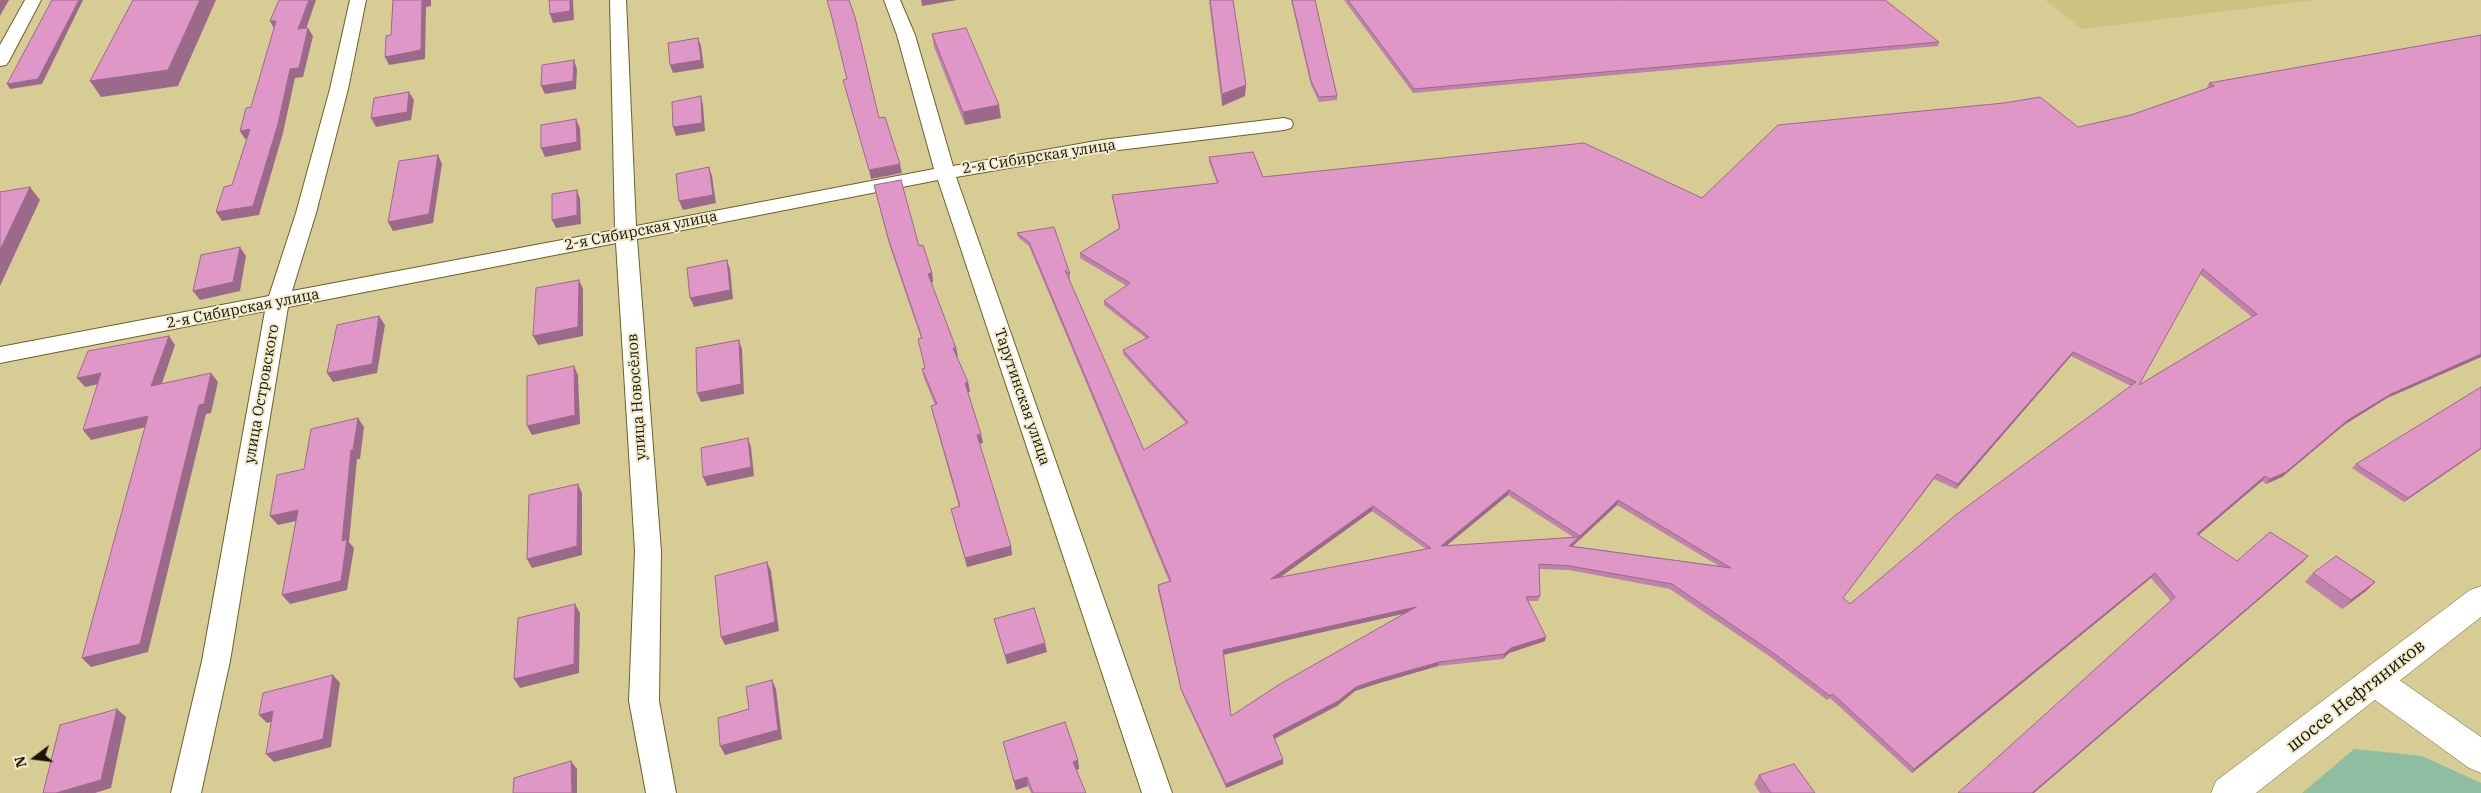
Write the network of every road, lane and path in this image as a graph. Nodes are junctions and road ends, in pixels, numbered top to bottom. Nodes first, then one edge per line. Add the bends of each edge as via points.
1 (33, 0) edge
2 (358, 0) edge
3 (618, 0) edge
4 (892, 0) edge
5 (0, 61) edge
6 (1284, 124) dead end
7 (945, 173) junction
8 (626, 234) junction
9 (278, 302) junction
10 (0, 355) edge
11 (2481, 598) edge
12 (2376, 682) junction
13 (2481, 756) edge
14 (186, 793) edge
15 (661, 793) edge
16 (1157, 793) edge
17 (2229, 793) edge

1 - 5 street
2 - 9 street, улица Островского via 339,89
3 - 8 street, улица Новосёлов
4 - 7 street, Тарутинская улица via 906,36
6 - 7 street, 2-я Сибирская улица via 1102,146
7 - 8 street, 2-я Сибирская улица
7 - 16 street, Тарутинская улица
8 - 9 street, 2-я Сибирская улица
8 - 15 street, улица Новосёлов via 648,551 644,701
9 - 10 street, 2-я Сибирская улица
9 - 14 street, улица Островского via 216,661
11 - 12 main road, шоссе Нефтяников
12 - 13 main road
12 - 17 main road, шоссе Нефтяников

